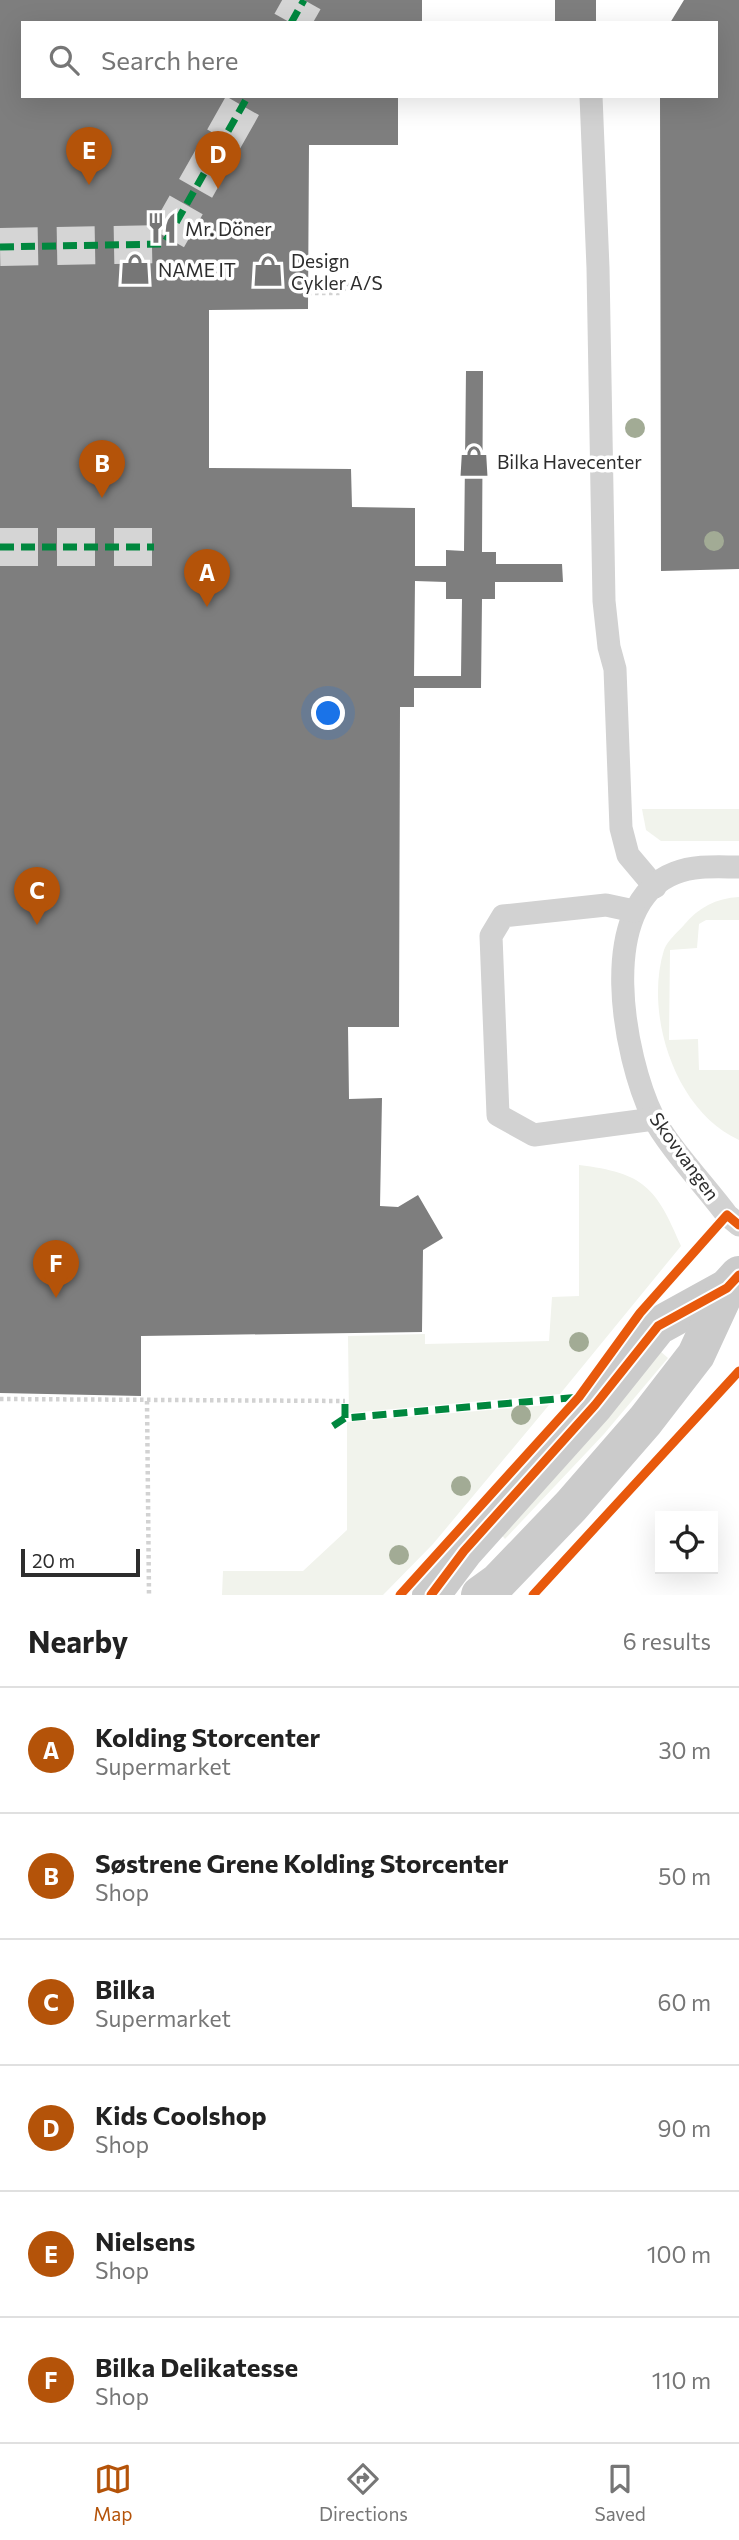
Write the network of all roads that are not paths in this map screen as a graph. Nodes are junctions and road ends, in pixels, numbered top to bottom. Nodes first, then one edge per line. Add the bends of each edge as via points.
1 (591, 98) edge
2 (739, 867) edge
3 (655, 887) junction
4 (634, 911) junction
5 (654, 1119) junction
6 (739, 1225) edge
7 (733, 1282) edge
8 (431, 1595) edge
9 (480, 1595) edge

1 - 3 lane via 604,601 615,668 621,828 628,855
2 - 3 lane, Skovvangen via 674,873
3 - 4 lane, Skovvangen
4 - 5 lane, Skovvangen via 624,976 626,1024 634,1071
4 - 5 lane via 606,905 503,916 491,936 498,1115 534,1135
5 - 6 lane, Skovvangen
7 - 8 street via 658,1326
7 - 9 street via 696,1355 645,1421 571,1506

